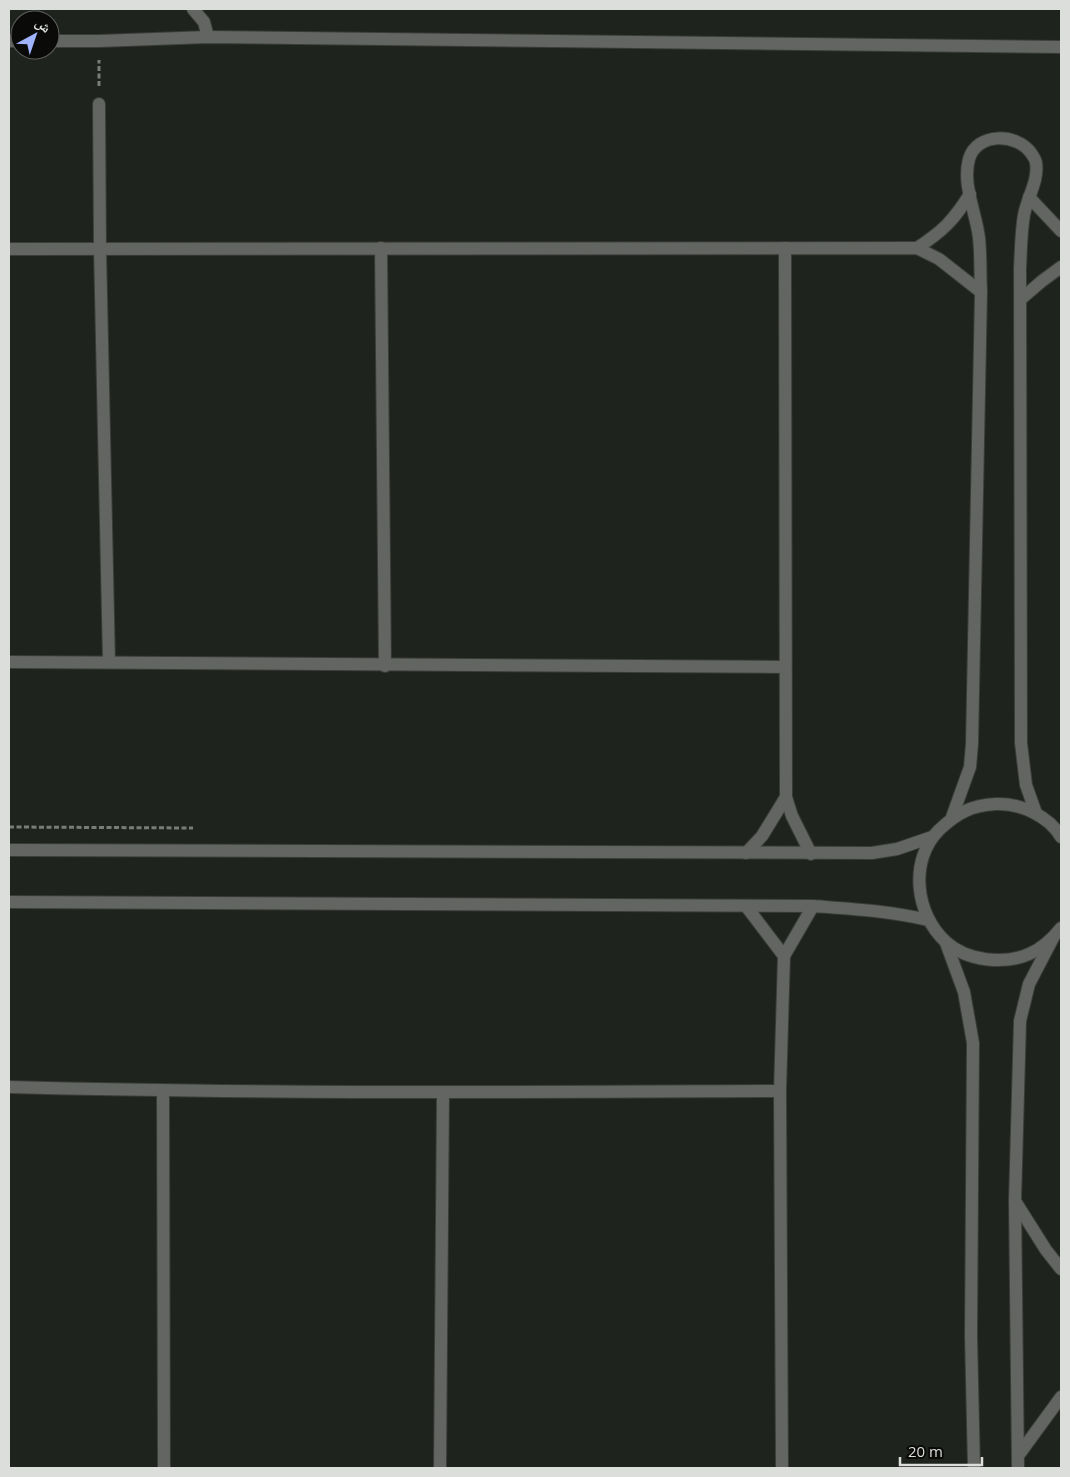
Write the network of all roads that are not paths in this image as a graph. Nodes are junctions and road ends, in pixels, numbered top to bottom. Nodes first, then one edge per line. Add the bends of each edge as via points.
1 (193, 9) edge
2 (208, 37) junction
3 (60, 41) edge
4 (1061, 47) edge
5 (99, 104) road end
6 (970, 194) junction
7 (1029, 196) junction
8 (1061, 231) edge
9 (381, 248) junction
10 (785, 248) junction
11 (917, 248) junction
12 (9, 249) edge
13 (100, 249) junction
14 (1061, 267) edge
15 (981, 292) junction
16 (1021, 300) junction
17 (9, 662) edge
18 (109, 662) junction
19 (385, 666) junction
20 (785, 667) junction
21 (786, 796) junction
22 (1036, 813) junction
23 (952, 817) junction
24 (1060, 834) edge
25 (932, 837) junction
26 (9, 850) edge
27 (746, 853) junction
28 (811, 854) junction
29 (9, 902) edge
30 (746, 906) junction
31 (813, 906) junction
32 (928, 920) junction
33 (1057, 933) edge
34 (946, 943) junction
35 (784, 956) junction
36 (9, 1087) edge
37 (163, 1091) junction
38 (780, 1091) junction
39 (443, 1093) junction
40 (1015, 1201) junction
41 (1061, 1269) edge
42 (1061, 1397) edge
43 (1018, 1462) edge
44 (164, 1468) edge
45 (440, 1468) edge
46 (782, 1468) edge
47 (974, 1468) edge

1 - 2 street via 204,22
2 - 3 street
2 - 4 street
5 - 13 street
6 - 7 street via 967,175 970,158 977,145 994,138 1011,139 1026,147 1036,162 1035,180
6 - 11 street via 939,234
6 - 15 street via 979,239
7 - 8 street
7 - 16 street via 1021,241
9 - 10 street
9 - 13 street
9 - 19 street
10 - 11 street
10 - 20 street
11 - 15 street via 939,259
12 - 13 street
13 - 18 street
14 - 16 street
15 - 23 street via 972,744 970,767
16 - 22 street via 1021,743 1026,785
17 - 18 street
18 - 19 street
19 - 20 street
20 - 21 street
21 - 27 street via 762,836
21 - 28 street
22 - 23 street via 1008,804 979,805
22 - 24 street
23 - 25 street
25 - 28 street via 897,849 872,853
25 - 32 street via 920,864 919,893
26 - 27 street
27 - 28 street
29 - 30 street
30 - 31 street
30 - 35 street
31 - 32 street via 873,910
31 - 35 street
32 - 34 street
33 - 34 street via 1029,954 1001,961 972,957
33 - 40 street via 1029,984 1020,1021
34 - 47 street via 964,992 973,1043 971,1336
35 - 38 street
36 - 37 street
37 - 39 street
37 - 44 street
38 - 39 street
38 - 46 street
39 - 45 street
40 - 41 street
40 - 43 street
42 - 43 street

